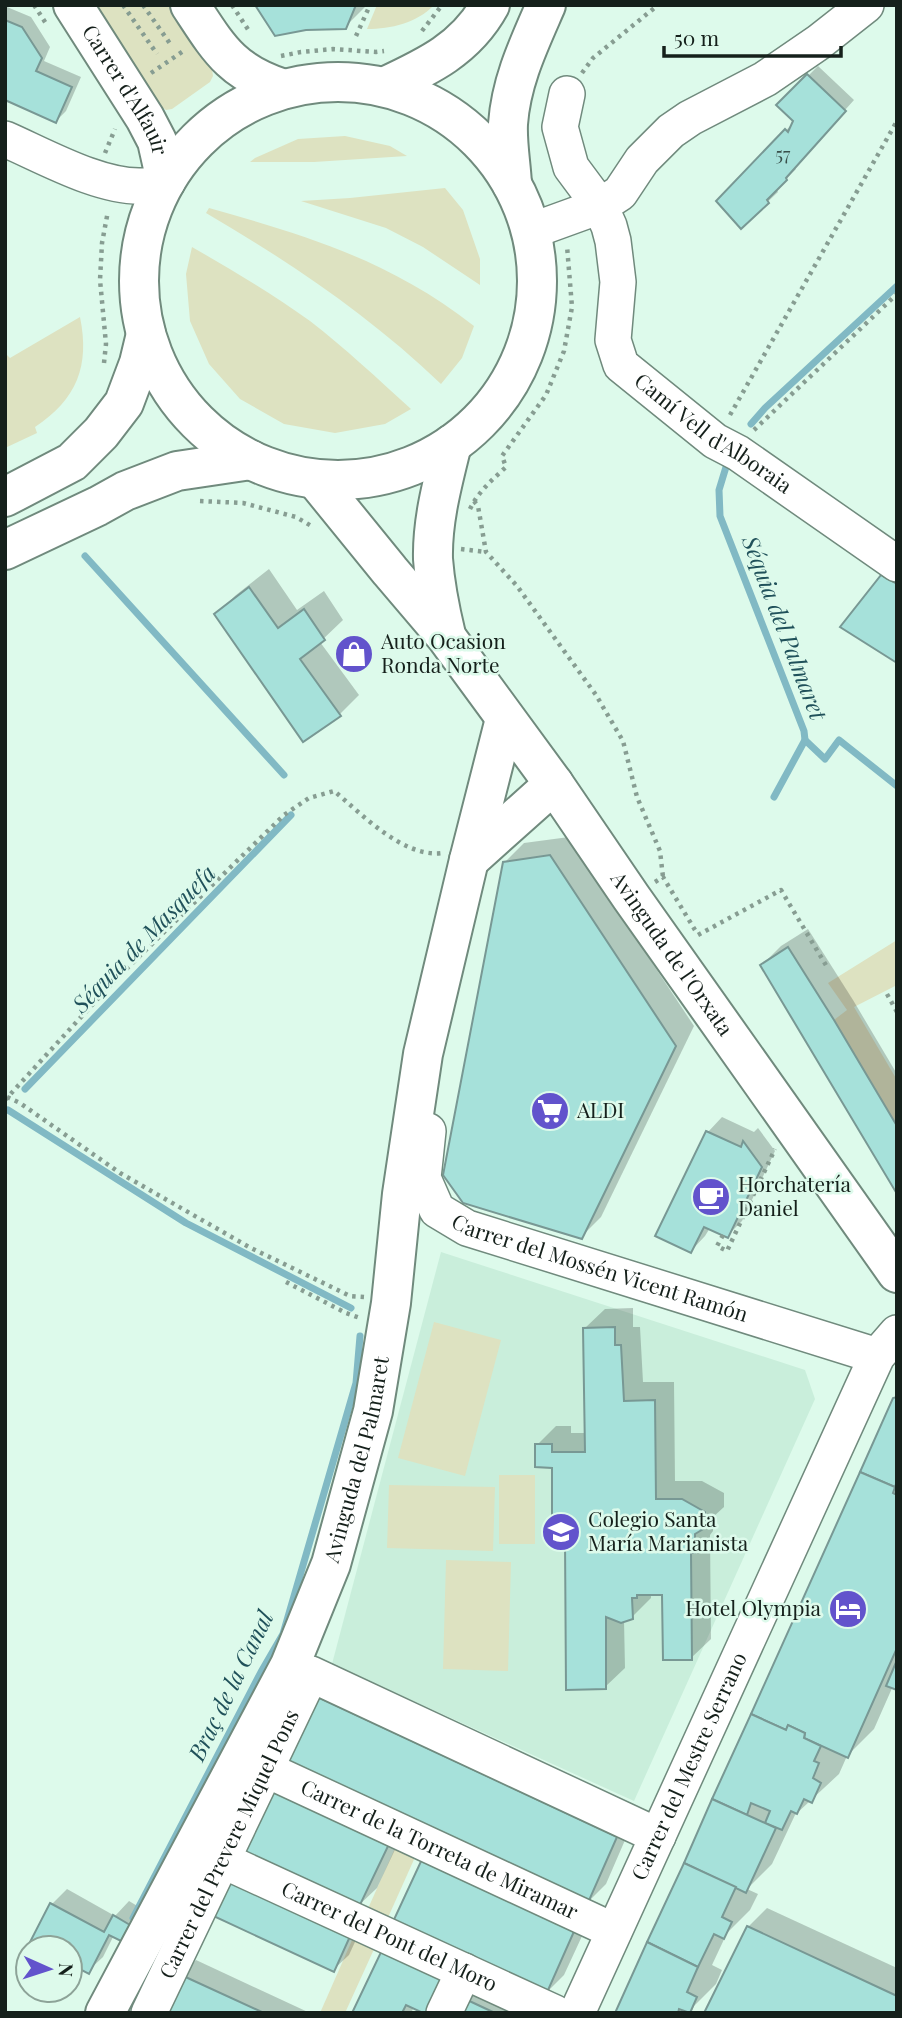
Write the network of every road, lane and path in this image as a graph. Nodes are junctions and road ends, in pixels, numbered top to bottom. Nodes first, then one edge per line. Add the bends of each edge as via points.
1 (73, 5) edge
2 (123, 5) edge
3 (144, 5) edge
4 (370, 5) edge
5 (442, 5) edge
6 (490, 5) edge
7 (546, 5) edge
8 (658, 5) edge
9 (866, 5) edge
10 (437, 13) junction
11 (217, 15) edge
12 (421, 32) dead end
13 (252, 36) dead end
14 (356, 36) dead end
15 (467, 36) junction
16 (171, 45) dead end
17 (157, 54) dead end
18 (385, 69) junction
19 (278, 72) junction
20 (568, 94) joint
21 (118, 103) junction
22 (897, 121) edge
23 (5, 139) edge
24 (94, 178) junction
25 (165, 181) junction
26 (513, 186) junction
27 (600, 206) junction
28 (546, 226) junction
29 (897, 295) edge
30 (146, 334) junction
31 (103, 367) dead end
32 (452, 444) junction
33 (727, 447) junction
34 (251, 460) junction
35 (316, 480) junction
36 (5, 497) edge
37 (191, 500) dead end
38 (474, 501) junction
39 (79, 513) junction
40 (466, 517) dead end
41 (315, 528) dead end
42 (434, 541) junction
43 (5, 550) edge
44 (485, 552) junction
45 (897, 564) edge
46 (5, 566) edge
47 (447, 638) junction
48 (505, 719) junction
49 (554, 784) junction
50 (469, 860) junction
51 (663, 877) dead end
52 (698, 935) dead end
53 (827, 967) dead end
54 (887, 994) dead end
55 (897, 1012) edge
56 (423, 1054) junction
57 (6, 1098) edge
58 (764, 1171) dead end
59 (723, 1235) dead end
60 (897, 1273) edge
61 (286, 1282) dead end
62 (390, 1309) junction
63 (887, 1345) edge
64 (265, 1769) junction
65 (658, 1836) junction
66 (222, 1860) junction
67 (614, 1931) junction
68 (464, 1971) junction
69 (105, 2013) edge
70 (149, 2013) edge
71 (444, 2013) edge
72 (555, 2013) edge
73 (577, 2013) edge

1 - 21 main road, Carrer d'Alfauir
2 - 17 path
3 - 16 path
4 - 14 path
5 - 10 path
6 - 15 main road
7 - 26 main road via 513,89 508,127
8 - 20 path via 593,58
9 - 27 street via 765,79 671,131 642,160 620,193
10 - 12 path
10 - 15 path
11 - 13 path
11 - 19 main road via 236,67 251,76
11 - 21 path
15 - 18 main road via 433,63
18 - 19 main road via 359,83 309,84
18 - 19 path via 376,52 333,49 279,56
18 - 26 main road via 416,97 472,133
19 - 25 main road via 256,99 207,131
20 - 27 street, Camí Vell d'Alboraia via 560,127 571,167
21 - 24 path via 116,130
21 - 25 main road, Carrer d'Alfauir via 157,141
22 - 33 path
23 - 24 street
24 - 25 street via 137,186
24 - 31 path via 88,192 103,202 108,214 101,261
25 - 30 main road via 146,231 140,265
26 - 28 main road
27 - 28 street
27 - 33 street, Camí Vell d'Alboraia via 613,241 618,282 613,340 621,365
28 - 32 main road via 523,353 506,388 481,419
28 - 38 path via 567,236 572,307 564,351 546,394 502,456 506,467
29 - 33 path via 756,427
30 - 34 main road via 174,395 222,443
30 - 36 main road via 124,403 101,433 72,462
32 - 35 main road via 388,474
32 - 42 main road, Avinguda de l'Orxata
33 - 45 street, Camí Vell d'Alboraia
34 - 35 main road
34 - 39 main road via 177,471
35 - 47 main road, Avinguda de l'Orxata
37 - 41 path via 243,503 296,517
38 - 40 path
38 - 44 path
39 - 43 main road
39 - 46 street
42 - 44 path
42 - 47 main road, Avinguda de l'Orxata via 437,594
44 - 51 path via 525,597 596,695 622,741 637,797 660,851
47 - 48 main road, Avinguda de l'Orxata
48 - 49 main road, Avinguda de l'Orxata
48 - 50 main road, Avinguda del Palmaret
49 - 50 main road
49 - 60 main road, Avinguda de l'Orxata
50 - 56 main road, Avinguda del Palmaret
50 - 57 path via 457,850 431,854 410,849 334,791 309,798 284,815 114,981
52 - 53 path via 781,890
54 - 55 path
56 - 62 main road, Avinguda del Palmaret
56 - 63 street, Carrer del Mossén Vicent Ramón via 430,1118 423,1178 437,1210 467,1228
57 - 62 path via 20,1103 120,1173 249,1247 350,1296 368,1297
58 - 59 path via 727,1251 717,1246
61 - 62 path via 346,1313
62 - 69 main road, Avinguda del Palmaret via 373,1411 331,1564 290,1665
63 - 65 street, Carrer del Mestre Serrano
64 - 65 street, Carrer del Prevere Miquel Pons via 311,1674
64 - 66 street, Carrer del Prevere Miquel Pons
64 - 67 street, Carrer de la Torreta de Miramar
65 - 67 street, Carrer del Mestre Serrano
66 - 68 street, Carrer del Pont del Moro
66 - 70 street, Carrer del Prevere Miquel Pons
67 - 73 street, Carrer del Mestre Serrano
68 - 71 street
68 - 72 street, Carrer del Pont del Moro

